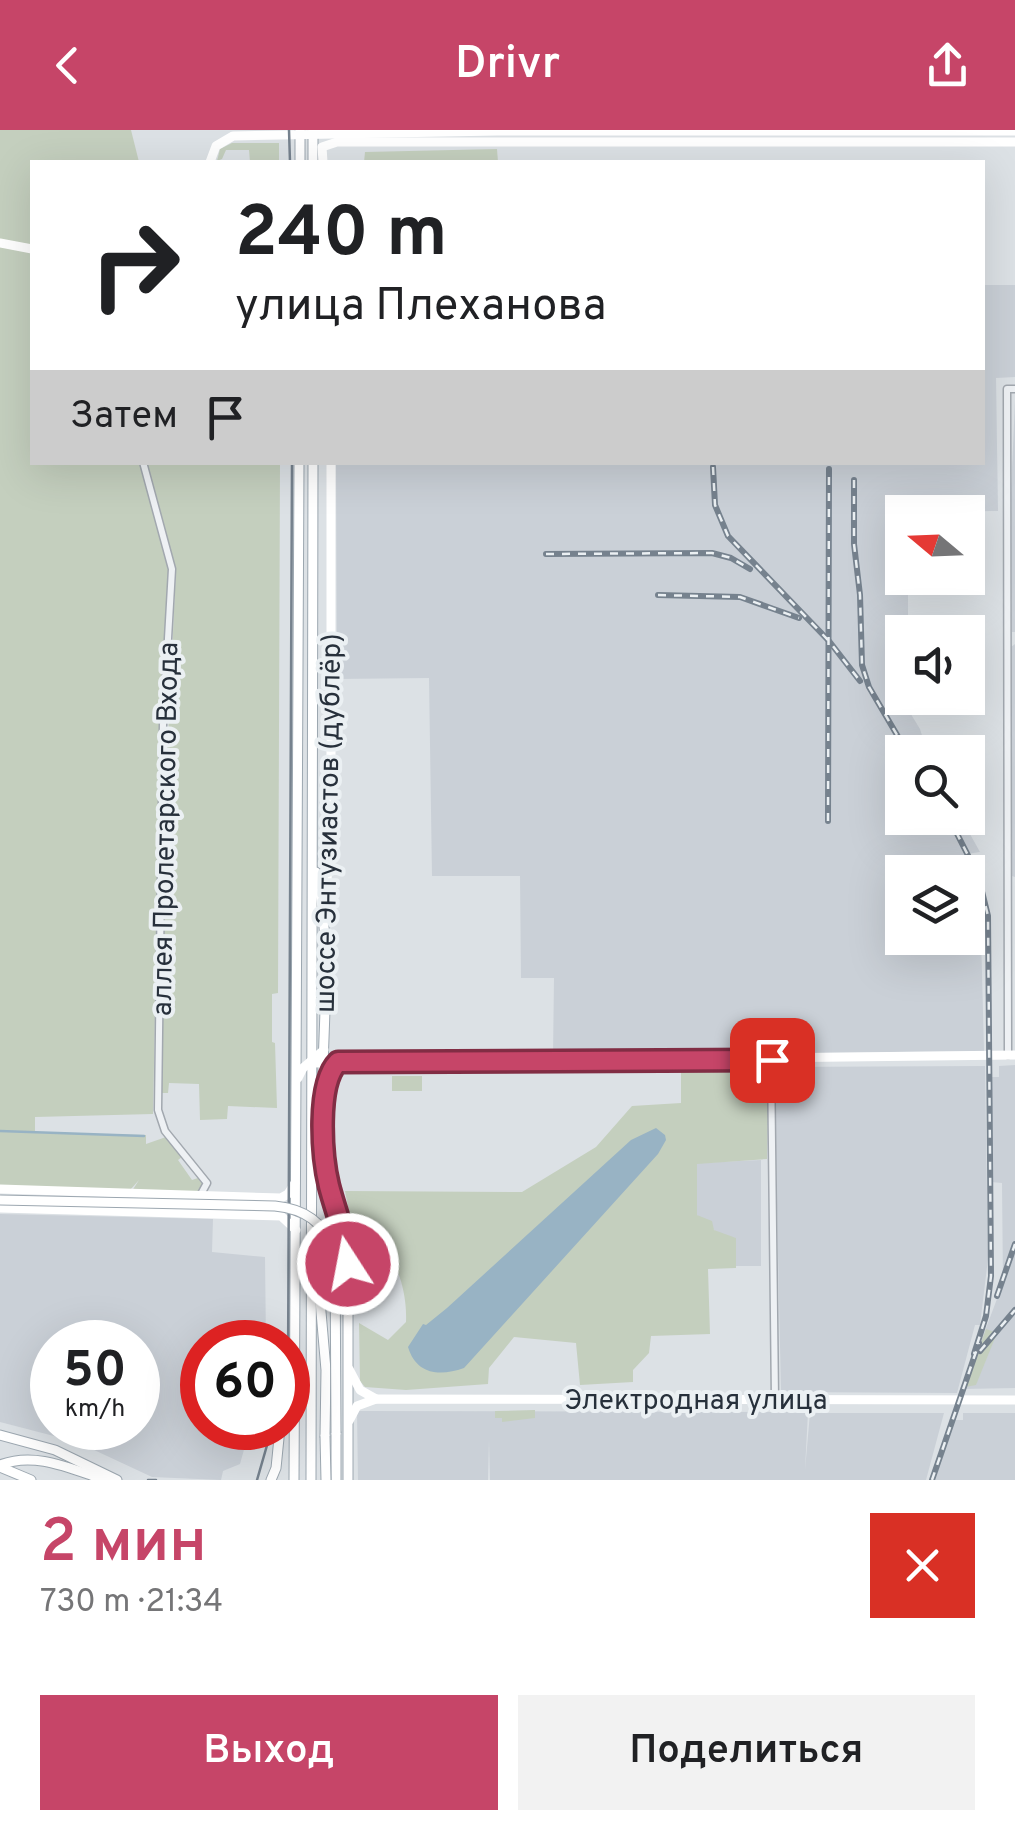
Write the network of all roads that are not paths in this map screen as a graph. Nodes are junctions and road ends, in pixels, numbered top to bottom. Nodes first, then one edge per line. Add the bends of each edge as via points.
1 (270, 130) edge
2 (916, 131) edge
3 (1015, 131) edge
4 (313, 132) edge
5 (300, 133) edge
6 (260, 136) junction
7 (1015, 142) edge
8 (916, 144) junction
9 (210, 160) edge
10 (300, 160) edge
11 (313, 160) edge
12 (322, 160) edge
13 (0, 243) edge
14 (30, 249) edge
15 (1011, 389) edge
16 (145, 465) edge
17 (299, 465) edge
18 (313, 465) edge
19 (331, 465) edge
20 (1011, 639) edge
21 (312, 854) junction
22 (326, 927) junction
23 (324, 1047) junction
24 (1012, 1055) edge
25 (772, 1060) junction
26 (338, 1062) junction
27 (323, 1063) junction
28 (312, 1064) junction
29 (298, 1078) junction
30 (324, 1086) junction
31 (296, 1180) junction
32 (0, 1191) edge
33 (100, 1193) junction
34 (197, 1196) junction
35 (0, 1204) edge
36 (100, 1211) junction
37 (311, 1222) junction
38 (296, 1230) junction
39 (295, 1320) edge
40 (349, 1369) junction
41 (376, 1399) junction
42 (775, 1399) junction
43 (1015, 1400) edge
44 (350, 1422) junction
45 (331, 1434) junction
46 (0, 1435) edge
47 (278, 1450) edge
48 (294, 1450) edge
49 (0, 1466) edge
50 (32, 1480) edge
51 (106, 1480) edge
52 (117, 1480) edge
53 (274, 1480) edge
54 (294, 1480) edge
55 (311, 1480) edge
56 (326, 1480) edge
57 (336, 1480) edge
58 (348, 1480) edge

1 - 6 main road
2 - 3 main road
2 - 4 main road
2 - 8 main road
4 - 5 main road
4 - 11 main road
5 - 6 main road
5 - 10 main road
6 - 9 main road via 226,138
7 - 8 main road
8 - 12 main road via 354,141 322,148
13 - 14 main road
15 - 20 street
16 - 34 street, аллея Пролетарского Входа via 172,569 158,1110 165,1130 207,1183
17 - 29 main road
18 - 21 main road
19 - 22 main road, шоссе Энтузиастов (дублёр)
20 - 24 street
21 - 22 main road
21 - 28 main road
22 - 23 main road, шоссе Энтузиастов (дублёр)
23 - 26 main road
23 - 27 main road, шоссе Энтузиастов (дублёр)
23 - 28 main road
24 - 25 main road
25 - 26 main road
25 - 42 street
26 - 27 main road
26 - 30 main road
27 - 28 main road
27 - 30 main road, шоссе Энтузиастов (дублёр)
28 - 29 main road
28 - 37 main road
29 - 31 main road
30 - 40 main road, шоссе Энтузиастов (дублёр) via 325,1164 348,1264
31 - 34 main road via 281,1198
31 - 38 main road
32 - 33 main road
32 - 35 main road
33 - 34 main road
33 - 36 main road via 93,1202
35 - 36 main road
35 - 45 main road, bridge via 275,1206 310,1216 335,1250
36 - 38 main road via 281,1216
37 - 45 main road
37 - 55 main road
38 - 39 main road
40 - 41 main road via 360,1390
40 - 44 main road, шоссе Энтузиастов (дублёр)
41 - 42 main road, Электродная улица
41 - 44 main road via 357,1406
42 - 43 main road, Электродная улица
44 - 58 main road, шоссе Энтузиастов (дублёр)
45 - 56 main road, bridge
45 - 57 main road
46 - 52 main road via 55,1450
47 - 53 main road
48 - 54 main road
49 - 50 main road
49 - 51 main road via 41,1460

